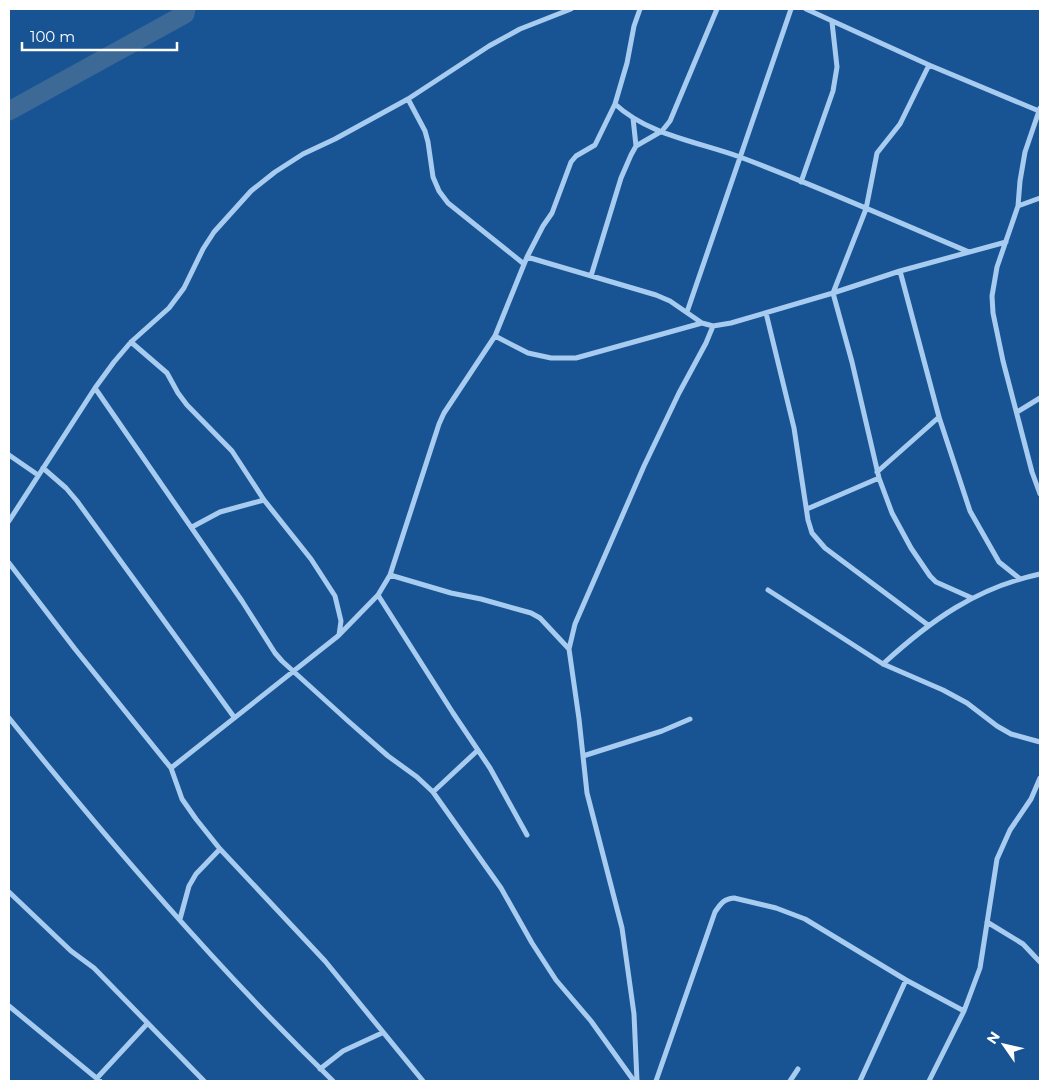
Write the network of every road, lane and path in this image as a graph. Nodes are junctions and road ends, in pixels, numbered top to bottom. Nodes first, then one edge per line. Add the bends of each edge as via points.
1 (571, 9) edge
2 (640, 9) edge
3 (717, 9) edge
4 (791, 9) edge
5 (806, 9) edge
6 (832, 22) junction
7 (929, 65) junction
8 (408, 99) junction
9 (615, 104) junction
10 (1040, 110) edge
11 (633, 118) junction
12 (662, 131) junction
13 (636, 146) junction
14 (739, 157) junction
15 (801, 182) junction
16 (1040, 198) edge
17 (1018, 206) junction
18 (866, 209) junction
19 (1006, 242) junction
20 (968, 252) junction
21 (526, 257) junction
22 (524, 264) junction
23 (900, 271) junction
24 (591, 276) junction
25 (833, 293) junction
26 (687, 312) junction
27 (766, 313) junction
28 (702, 323) junction
29 (713, 326) junction
30 (495, 336) junction
31 (131, 342) junction
32 (95, 388) junction
33 (1040, 398) edge
34 (1016, 412) junction
35 (939, 417) junction
36 (9, 455) edge
37 (43, 468) junction
38 (877, 472) junction
39 (38, 475) junction
40 (879, 478) junction
41 (1040, 494) edge
42 (264, 500) junction
43 (807, 508) junction
44 (9, 521) edge
45 (192, 527) junction
46 (9, 563) edge
47 (390, 574) junction
48 (1040, 574) edge
49 (1019, 578) junction
50 (768, 590) dead end
51 (378, 595) junction
52 (972, 598) junction
53 (928, 624) junction
54 (338, 636) junction
55 (569, 649) junction
56 (883, 664) junction
57 (294, 672) junction
58 (9, 718) edge
59 (234, 718) junction
60 (690, 719) dead end
61 (1040, 742) edge
62 (478, 750) junction
63 (583, 756) junction
64 (171, 768) junction
65 (1040, 778) edge
66 (433, 792) junction
67 (527, 835) dead end
68 (220, 849) junction
69 (9, 892) edge
70 (180, 919) junction
71 (987, 922) junction
72 (1040, 962) edge
73 (906, 980) junction
74 (9, 1006) edge
75 (964, 1011) junction
76 (147, 1024) junction
77 (382, 1033) junction
78 (320, 1069) junction
79 (798, 1069) dead end
80 (98, 1080) edge
81 (204, 1081) edge
82 (333, 1081) edge
83 (423, 1081) edge
84 (636, 1081) edge
85 (656, 1081) edge
86 (790, 1081) edge
87 (860, 1081) edge
88 (929, 1081) edge

1 - 8 street via 489,46
2 - 9 street
3 - 12 street via 676,110
4 - 14 street
5 - 6 street
6 - 7 street
6 - 15 street via 836,67 833,91
7 - 10 street
7 - 18 street via 900,124 878,153
8 - 22 street via 425,131 433,177 443,197
8 - 31 street via 303,154 251,192 214,232 202,249 184,288 169,308
9 - 11 street
9 - 21 street via 595,145 571,162 552,213
10 - 17 street via 1022,166
11 - 12 street
11 - 13 street
12 - 13 street
12 - 14 street
13 - 24 street via 621,178
14 - 15 street
14 - 26 street
15 - 18 street
16 - 17 street
17 - 19 street
18 - 20 street
18 - 25 street
19 - 20 street
19 - 34 street via 992,296
20 - 23 street
21 - 22 street
21 - 24 street
22 - 30 street
23 - 25 street
23 - 35 street
24 - 26 street via 656,295
25 - 27 street
25 - 38 street
26 - 28 street
27 - 29 street
27 - 43 street via 794,428
28 - 29 street
28 - 30 street via 576,358 528,353
29 - 55 street via 644,466 575,624
30 - 47 street via 439,424
31 - 32 street
31 - 42 street via 167,373 187,405 232,452
32 - 37 street
32 - 45 street
33 - 34 street
34 - 41 street
35 - 38 street
35 - 49 street via 970,511 999,562
36 - 39 street
37 - 39 street
37 - 59 street via 77,501
38 - 40 street
39 - 44 street
40 - 43 street
40 - 52 street via 892,513 930,576 936,582
42 - 45 street via 220,512
42 - 54 street via 311,559 335,596 341,621
43 - 53 street via 812,533 825,548
45 - 57 street via 275,653
46 - 64 street
47 - 51 street
47 - 55 street via 531,613 540,618
48 - 49 street
49 - 52 street
50 - 56 street
51 - 54 street
51 - 62 street
52 - 53 street
53 - 56 street
54 - 57 street
55 - 63 street
56 - 61 street via 967,703 1012,734
57 - 59 street
57 - 66 street
58 - 70 street via 68,792
59 - 64 street
60 - 63 street
62 - 66 street
62 - 67 street
63 - 84 street via 587,793 622,928 634,1014
64 - 68 street via 182,799
65 - 71 street via 997,859
66 - 84 street via 502,888 556,980
68 - 70 street via 196,874
68 - 77 street via 325,961
69 - 76 street via 71,951 94,968
70 - 78 street via 279,1029
71 - 72 street via 1023,944
71 - 75 street via 980,968
73 - 75 street
73 - 85 street via 805,919 776,908 727,899 715,912
73 - 87 street
74 - 80 street
75 - 88 street
76 - 80 street
76 - 81 street
77 - 78 street via 343,1051
77 - 83 street
78 - 82 street
79 - 86 street

